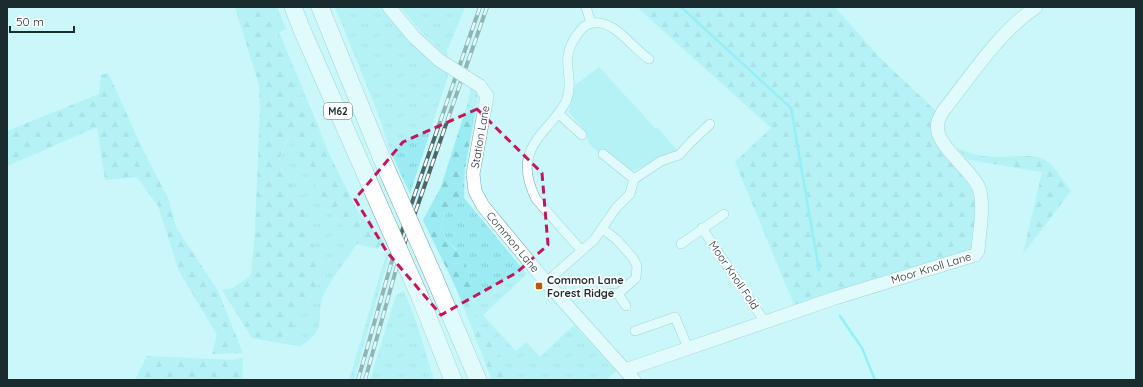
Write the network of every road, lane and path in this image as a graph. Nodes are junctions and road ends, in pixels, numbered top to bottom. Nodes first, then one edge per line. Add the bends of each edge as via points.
1 (294, 7) edge
2 (320, 7) edge
3 (390, 7) edge
4 (586, 7) edge
5 (1036, 7) edge
6 (591, 23) junction
7 (649, 59) dead end
8 (558, 114) junction
9 (710, 124) dead end
10 (582, 135) dead end
11 (603, 154) dead end
12 (634, 179) junction
13 (475, 191) joint
14 (724, 214) dead end
15 (702, 228) junction
16 (603, 229) junction
17 (681, 244) dead end
18 (581, 250) junction
19 (546, 282) junction
20 (626, 306) dead end
21 (765, 322) junction
22 (635, 332) dead end
23 (688, 348) junction
24 (625, 370) junction
25 (453, 380) edge
26 (478, 380) edge
27 (634, 380) edge

1 - 25 highway, M62, bridge via 420,297
2 - 26 highway, M62, bridge via 382,159
3 - 13 street, Station Lane, bridge via 414,37 439,60 480,86 487,96 473,174
4 - 6 street
5 - 21 street, Moor Knoll Lane via 998,41 943,111 938,123 942,141 978,187 981,199 978,251 975,255
6 - 7 street via 611,26
6 - 8 street via 582,28 568,51 569,92
8 - 10 street
8 - 18 street via 532,145 528,156 529,179 536,199
9 - 12 street via 679,155 661,161
11 - 12 street
12 - 16 street via 630,194 616,208
13 - 19 street, Common Lane via 483,206
14 - 15 street, Moor Knoll Fold
15 - 17 street, Moor Knoll Fold
15 - 21 street, Moor Knoll Fold
16 - 18 street
16 - 20 street via 627,250 637,266 636,278 614,294
18 - 19 street
19 - 24 street, Common Lane
21 - 23 street, Moor Knoll Lane
22 - 23 street via 675,317
23 - 24 street, Moor Knoll Lane
24 - 27 street, Common Lane

